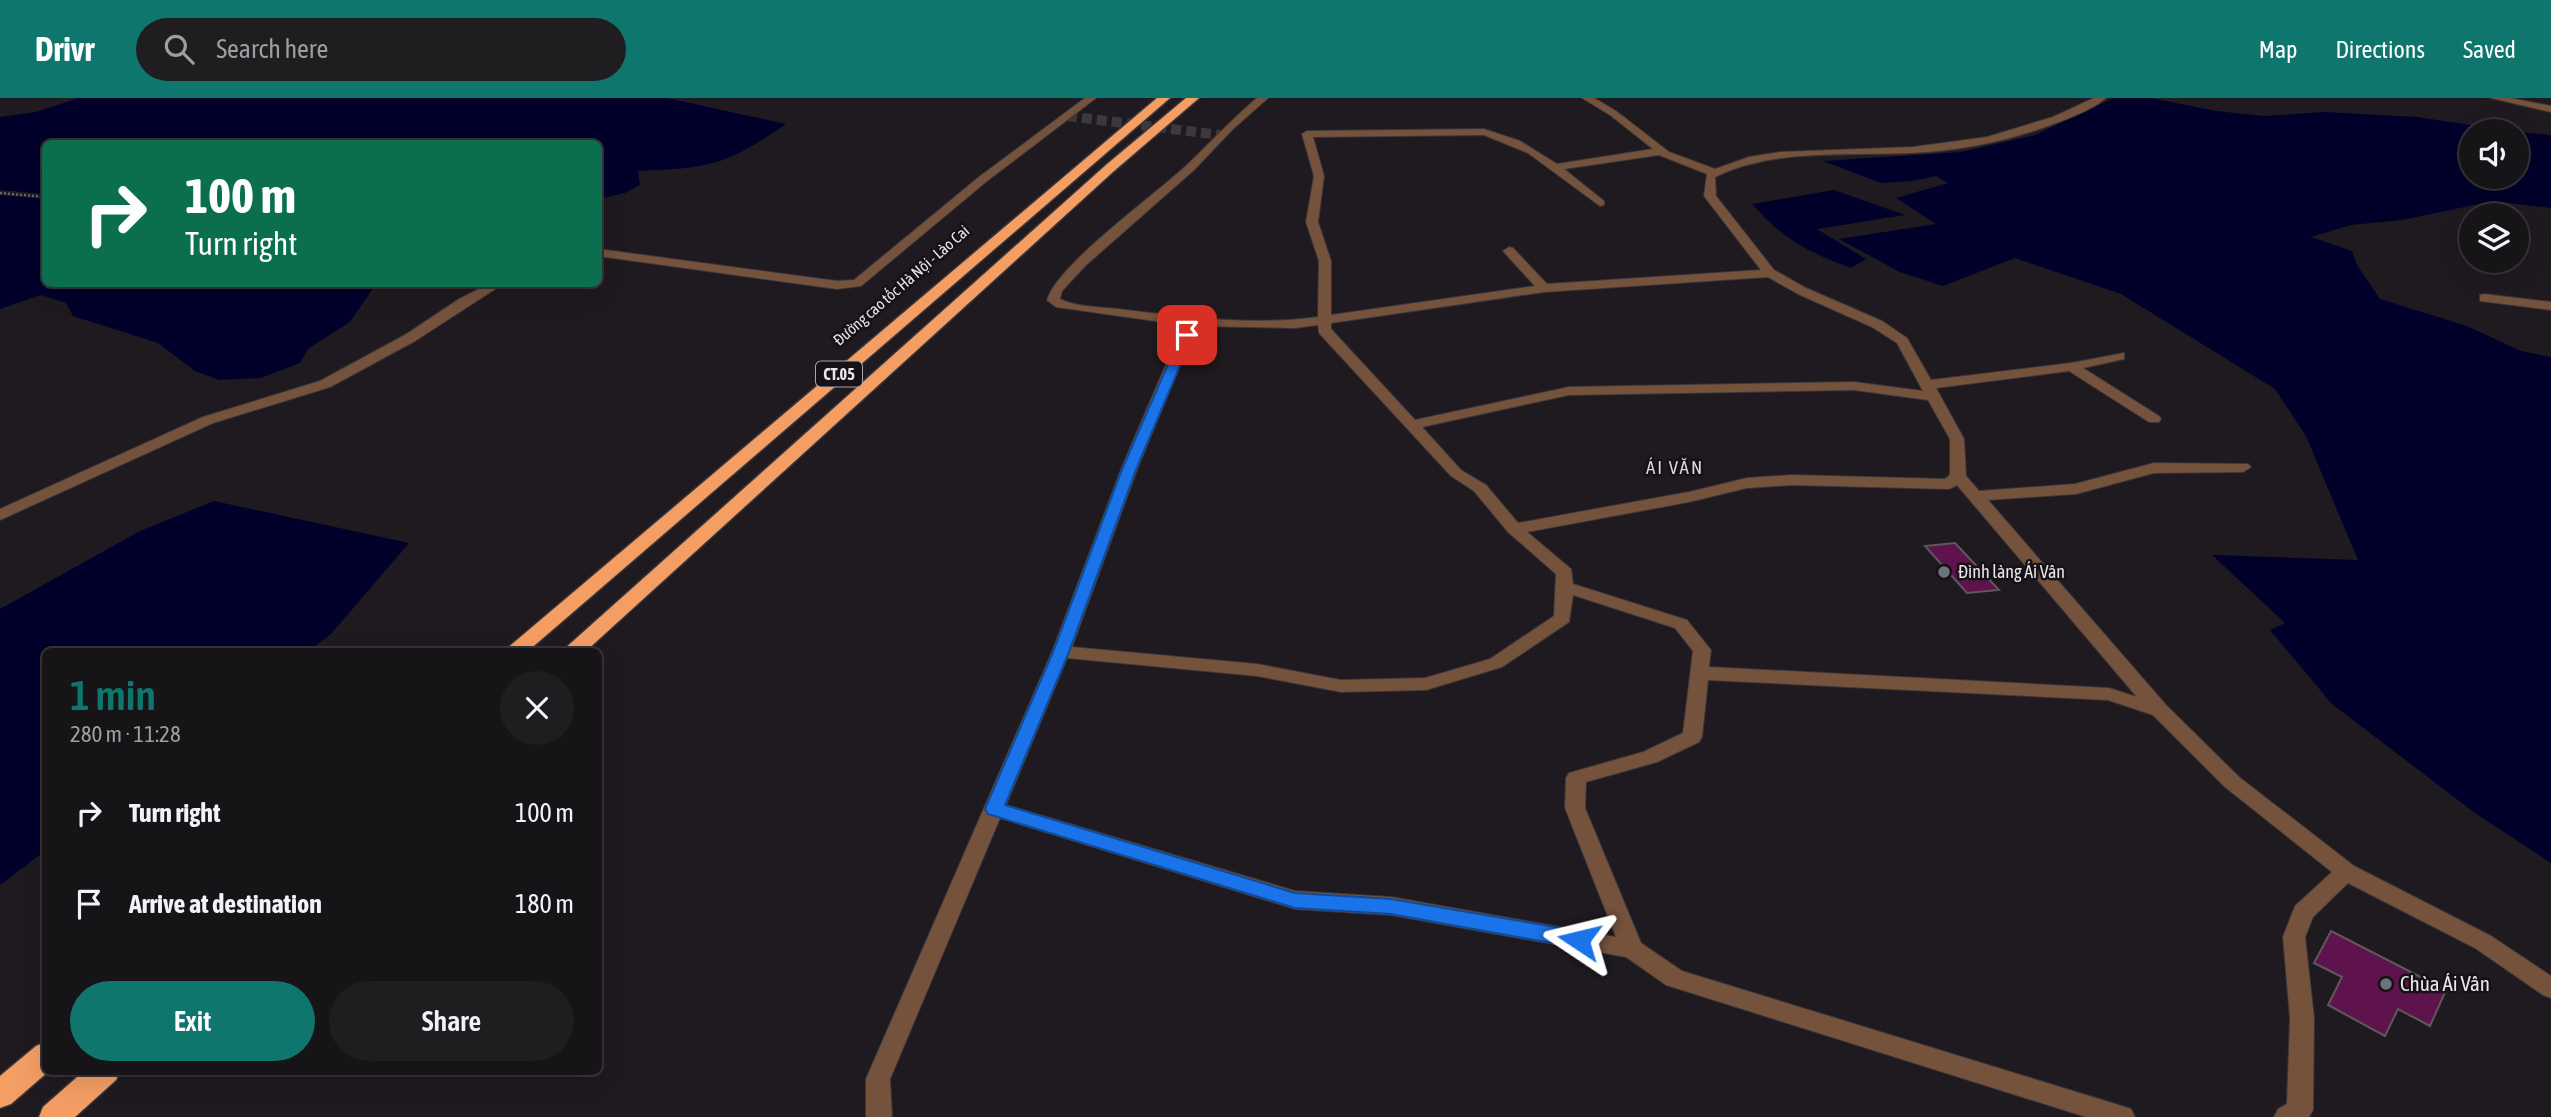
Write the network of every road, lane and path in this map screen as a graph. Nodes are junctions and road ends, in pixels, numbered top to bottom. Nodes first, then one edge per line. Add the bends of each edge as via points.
1 (1091, 98) edge
2 (1164, 98) edge
3 (1192, 98) edge
4 (1264, 98) edge
5 (1587, 98) edge
6 (2101, 98) edge
7 (2496, 98) edge
8 (2551, 109) edge
9 (1662, 151) junction
10 (1556, 167) junction
11 (1715, 173) junction
12 (0, 193) edge
13 (42, 197) edge
14 (1601, 203) dead end
15 (1509, 251) dead end
16 (602, 253) edge
17 (1770, 273) junction
18 (491, 287) edge
19 (1544, 288) junction
20 (2484, 298) dead end
21 (2551, 306) edge
22 (1324, 320) junction
23 (1190, 322) junction
24 (2119, 356) dead end
25 (2071, 367) junction
26 (1931, 391) junction
27 (2154, 419) dead end
28 (1411, 425) junction
29 (2243, 467) dead end
30 (1958, 477) junction
31 (1975, 496) junction
32 (0, 515) edge
33 (1514, 529) junction
34 (1564, 587) junction
35 (519, 648) edge
36 (576, 648) edge
37 (1061, 652) junction
38 (1699, 673) junction
39 (2159, 710) junction
40 (995, 809) junction
41 (2346, 872) junction
42 (1632, 949) junction
43 (2551, 988) edge
44 (42, 1058) edge
45 (101, 1075) edge
46 (0, 1094) edge
47 (54, 1117) edge
48 (879, 1117) edge
49 (2122, 1117) edge
50 (2287, 1117) edge

1 - 16 street via 857,283 785,279
2 - 35 highway, Đường cao tốc Hà Nội - Lào Cai / CT.05
3 - 36 highway, CT.05
4 - 23 street via 1081,263 1056,290 1053,300
5 - 9 street
6 - 11 street via 2054,122 1979,143 1760,158
7 - 8 street
9 - 10 street
9 - 11 street
10 - 14 street
10 - 22 street via 1484,132 1307,134 1319,176 1312,222 1325,261
11 - 17 street via 1710,176 1710,196
12 - 13 path
15 - 19 street
17 - 19 street
17 - 26 street via 1877,324 1902,341
18 - 32 street via 325,384 208,420
19 - 22 street
20 - 21 street
22 - 23 street via 1295,324
22 - 28 street via 1324,330
23 - 37 street
24 - 25 street
25 - 26 street
25 - 27 street
26 - 28 street via 1854,386 1569,391
26 - 30 street via 1957,439
28 - 33 street via 1456,473 1480,488
29 - 31 street via 2154,468 2076,489
30 - 31 street
30 - 33 street via 1949,484 1747,483
31 - 39 street
33 - 34 street via 1565,573
34 - 37 street via 1563,618 1496,663 1426,684 1340,686 1257,670
34 - 38 street via 1681,624 1702,650
37 - 40 street
38 - 39 street via 2109,694
38 - 42 street via 1692,737 1650,757 1576,778 1575,807
39 - 41 street via 2232,782
40 - 42 street via 1295,900 1391,906
40 - 48 street via 878,1079
41 - 43 street via 2483,942
41 - 50 street via 2303,912 2294,937 2302,1070 2300,1110
42 - 49 street via 1674,978
44 - 46 highway
45 - 47 highway

